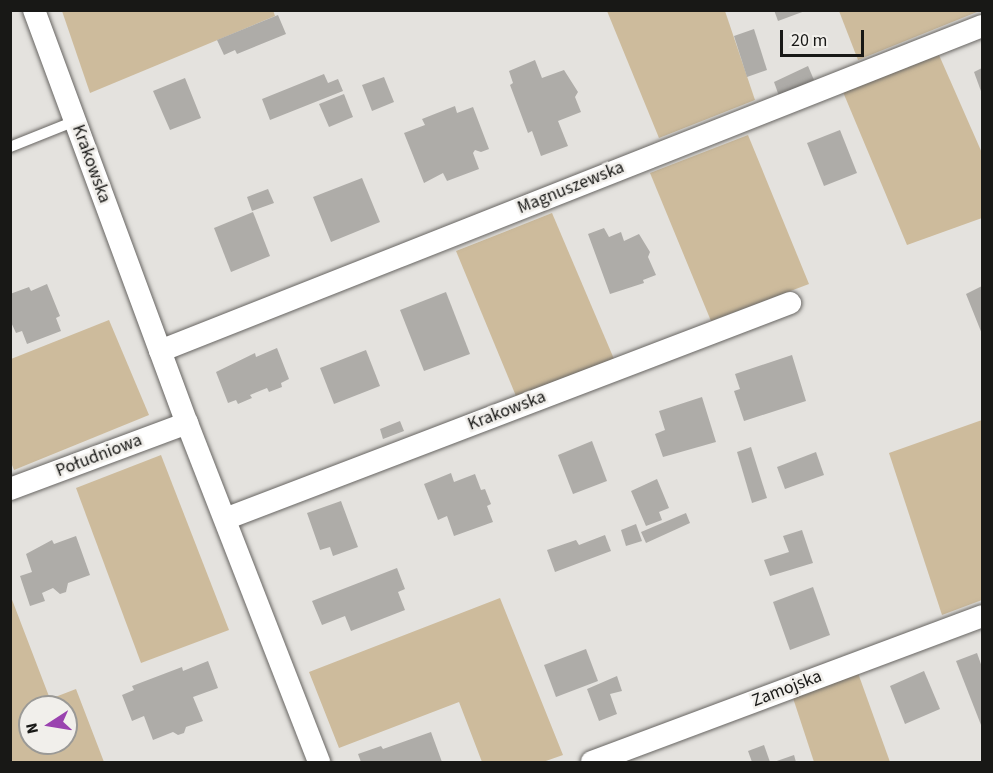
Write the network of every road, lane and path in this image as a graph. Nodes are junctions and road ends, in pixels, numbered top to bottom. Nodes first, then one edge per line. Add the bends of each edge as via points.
1 (34, 10) edge
2 (982, 26) edge
3 (75, 121) junction
4 (10, 147) edge
5 (790, 303) dead end
6 (160, 351) junction
7 (187, 423) junction
8 (10, 489) edge
9 (225, 519) junction
10 (982, 616) edge
11 (319, 762) edge
12 (592, 762) edge

1 - 3 street, Krakowska
2 - 6 street, Magnuszewska
3 - 4 lane
3 - 6 street, Krakowska
5 - 9 street, Krakowska
6 - 7 street, Krakowska
7 - 8 street, Południowa
7 - 9 street, Krakowska
9 - 11 street, Krakowska
10 - 12 street, Zamojska

